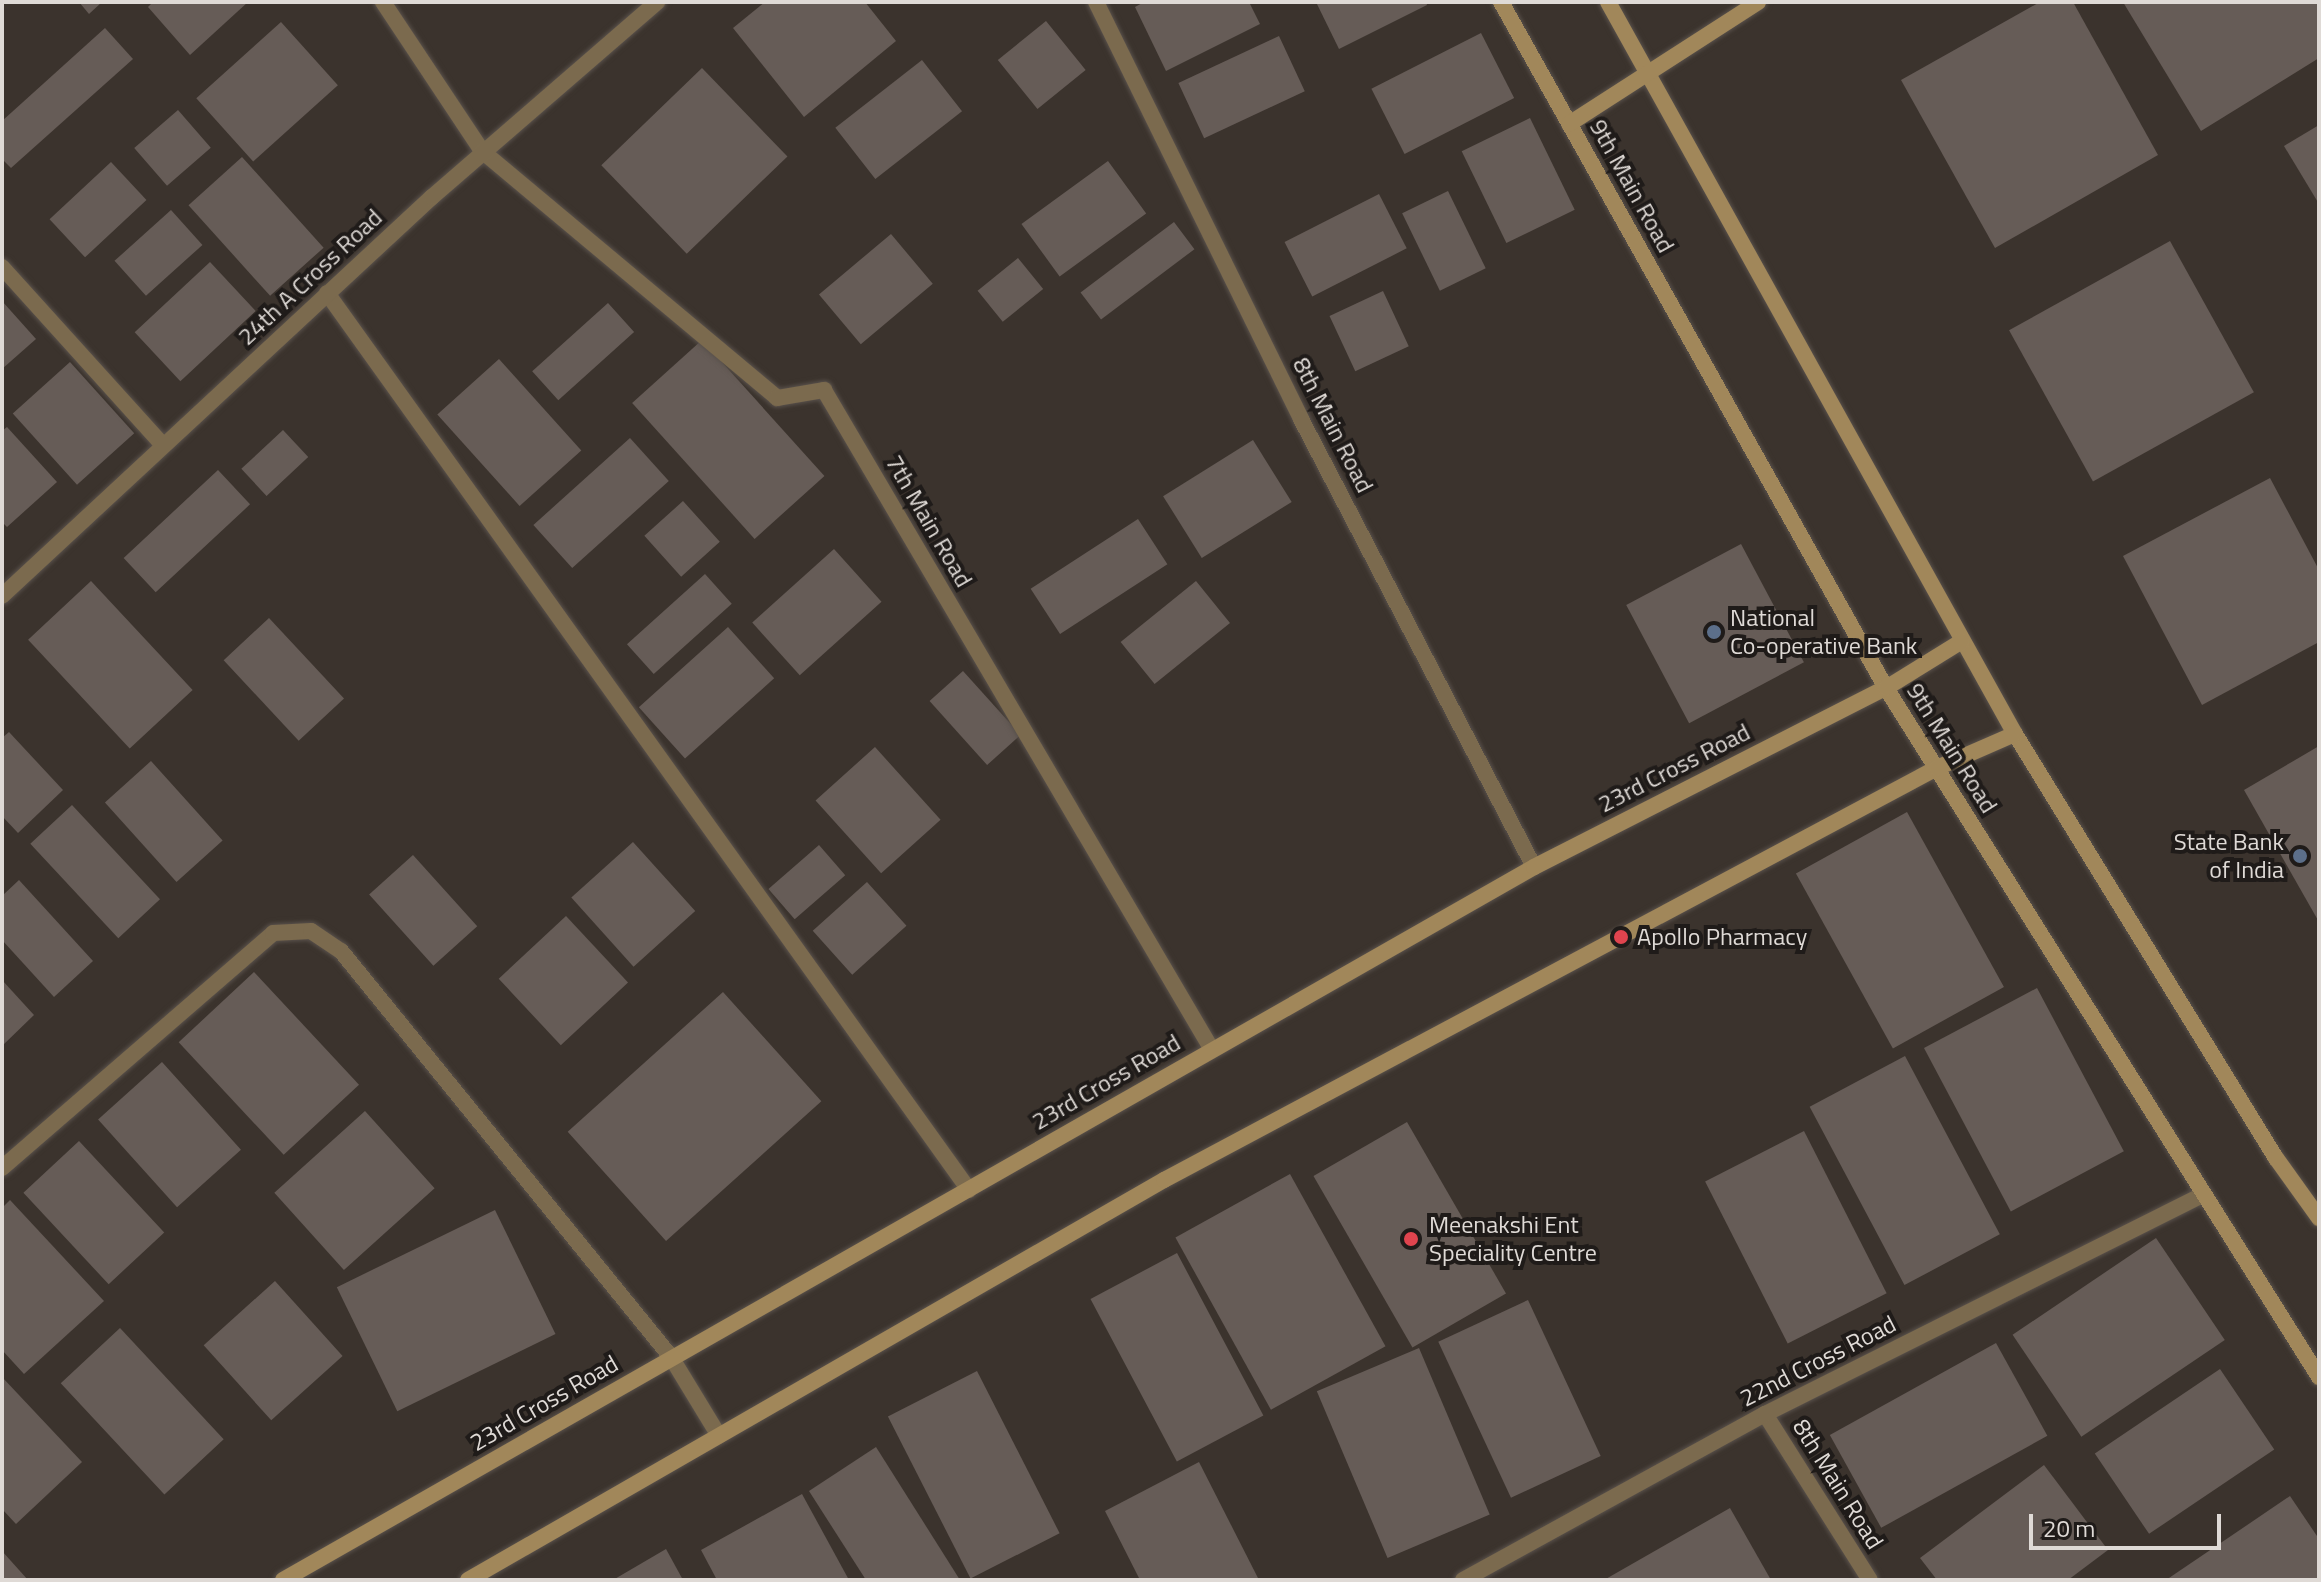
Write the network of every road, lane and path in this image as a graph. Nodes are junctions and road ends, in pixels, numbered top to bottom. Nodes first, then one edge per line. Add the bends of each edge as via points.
1 (383, 2) edge
2 (657, 2) edge
3 (1096, 2) edge
4 (1501, 2) edge
5 (1608, 2) edge
6 (1758, 2) edge
7 (1649, 72) junction
8 (1569, 124) junction
9 (482, 151) junction
10 (2, 267) edge
11 (327, 293) junction
12 (163, 445) junction
13 (2, 596) edge
14 (1962, 641) junction
15 (1886, 688) junction
16 (2015, 734) junction
17 (1937, 768) junction
18 (1534, 867) junction
19 (1211, 1048) junction
20 (2, 1168) edge
21 (969, 1190) junction
22 (2201, 1196) junction
23 (2319, 1218) edge
24 (671, 1357) junction
25 (2319, 1377) edge
26 (1765, 1414) junction
27 (719, 1436) junction
28 (283, 1580) edge
29 (468, 1580) edge
30 (1463, 1580) edge
31 (1870, 1580) edge

1 - 9 street
2 - 9 street, 24th A Cross Road
3 - 18 street, 8th Main Road via 1301,419
4 - 8 main road, 9th Main Road
5 - 7 main road
6 - 7 main road
7 - 8 main road
7 - 14 main road
8 - 15 main road, 9th Main Road
9 - 11 street, 24th A Cross Road
9 - 19 street, 7th Main Road via 777,398 824,390
10 - 12 street
11 - 12 street, 24th A Cross Road
11 - 21 street
12 - 13 street, 24th A Cross Road
14 - 15 main road, 23rd Cross Road
14 - 16 main road
15 - 17 main road, 9th Main Road
15 - 18 main road, 23rd Cross Road
16 - 17 main road
16 - 23 main road via 2276,1158
17 - 22 main road, 9th Main Road
17 - 27 main road via 1164,1180
18 - 19 main road, 23rd Cross Road
19 - 21 main road, 23rd Cross Road
20 - 24 street via 273,933 311,931 341,951
21 - 24 main road, 23rd Cross Road
22 - 25 main road, 9th Main Road
22 - 26 street, 22nd Cross Road
24 - 27 street
24 - 28 main road, 23rd Cross Road
26 - 30 street, 22nd Cross Road
26 - 31 street, 8th Main Road
27 - 29 main road

